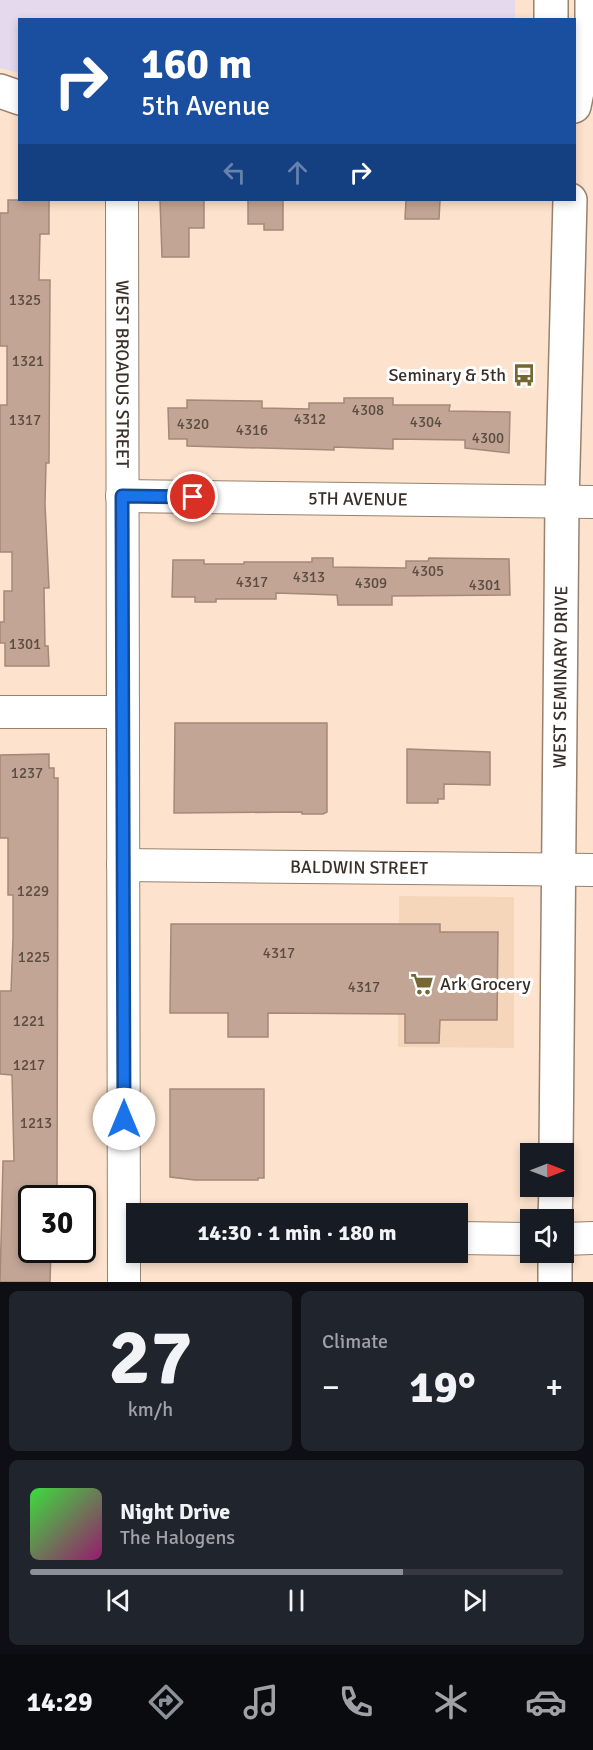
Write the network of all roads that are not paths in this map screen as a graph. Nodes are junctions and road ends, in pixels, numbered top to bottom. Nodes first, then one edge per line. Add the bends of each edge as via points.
1 (551, 0) edge
2 (592, 0) edge
3 (551, 18) edge
4 (0, 91) edge
5 (576, 96) edge
6 (18, 97) edge
7 (576, 115) edge
8 (593, 115) edge
9 (122, 201) edge
10 (570, 201) edge
11 (122, 496) junction
12 (578, 502) edge
13 (0, 712) edge
14 (123, 712) junction
15 (123, 865) junction
16 (558, 869) junction
17 (593, 870) edge
18 (556, 1143) edge
19 (129, 1203) edge
20 (468, 1238) edge
21 (593, 1238) edge
22 (520, 1239) edge
23 (574, 1239) edge
24 (126, 1263) edge
25 (555, 1263) edge
26 (124, 1282) edge
27 (555, 1282) edge

1 - 3 main road
2 - 5 main road via 592,20
4 - 6 main road
7 - 8 main road
9 - 11 street, WEST BROADUS STREET
10 - 12 main road, WEST SEMINARY DRIVE
11 - 12 street, 5TH AVENUE
11 - 14 street, WEST BROADUS STREET
12 - 16 main road, WEST SEMINARY DRIVE
13 - 14 street
14 - 15 street, WEST BROADUS STREET
15 - 16 street, BALDWIN STREET
15 - 19 street, WEST BROADUS STREET
16 - 17 street, BALDWIN STREET
16 - 18 main road, WEST SEMINARY DRIVE
20 - 22 street
21 - 23 street
24 - 26 street, WEST BROADUS STREET
25 - 27 main road

